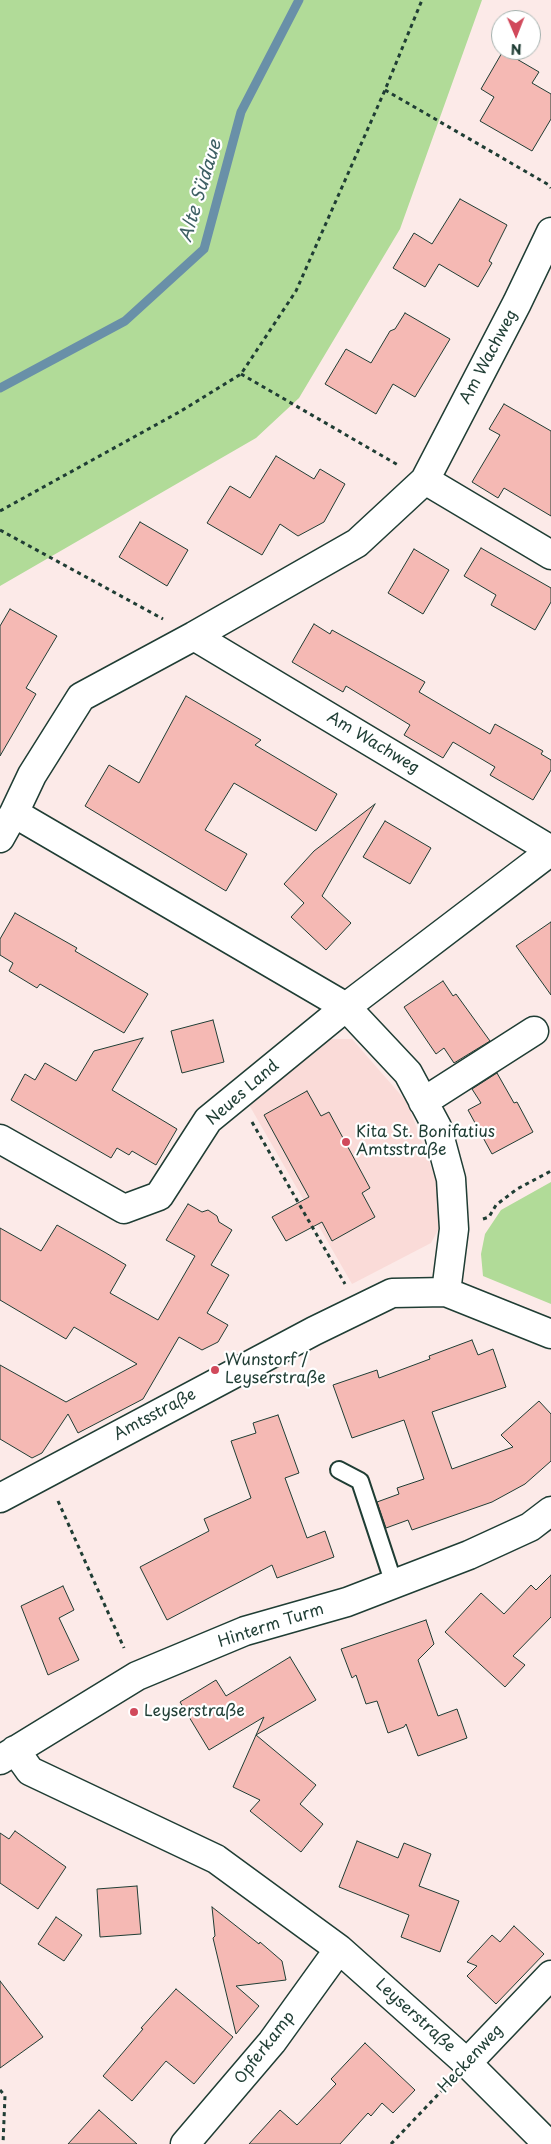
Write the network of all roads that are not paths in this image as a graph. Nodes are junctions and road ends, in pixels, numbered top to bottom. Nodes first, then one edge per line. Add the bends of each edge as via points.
1 (551, 232) edge
2 (425, 480) junction
3 (551, 555) edge
4 (194, 636) junction
5 (14, 813) junction
6 (0, 838) edge
7 (551, 851) edge
8 (346, 1007) junction
9 (534, 1031) dead end
10 (423, 1102) junction
11 (0, 1139) edge
12 (446, 1292) junction
13 (551, 1334) edge
14 (339, 1470) dead end
15 (0, 1498) edge
16 (551, 1511) edge
17 (394, 1584) junction
18 (8, 1755) edge
19 (339, 1949) junction
20 (551, 1974) edge
21 (467, 2063) junction
22 (185, 2144) edge
23 (548, 2144) edge

1 - 2 street, Am Wachweg
2 - 3 street
2 - 4 street, Am Wachweg via 356,543
4 - 5 street, Am Wachweg via 81,697 32,775
4 - 7 street, Am Wachweg
5 - 6 street
5 - 8 street
7 - 8 street, Am Wachweg
8 - 10 street via 408,1072
8 - 11 street, Neues Land via 208,1120 159,1196 124,1209
9 - 10 street
10 - 12 street via 436,1127 451,1179 454,1229
12 - 13 street
12 - 15 street, Amtsstraße via 392,1293
14 - 17 lane via 360,1481
16 - 17 street, Hinterm Turm via 530,1527 470,1555
17 - 18 street, Hinterm Turm via 347,1602 244,1631 137,1676
18 - 19 street, Leyserstraße via 30,1771 216,1859
19 - 21 street, Leyserstraße
19 - 22 street, Opferkamp via 272,2042
20 - 21 street, Heckenweg
21 - 23 street, Leyserstraße

